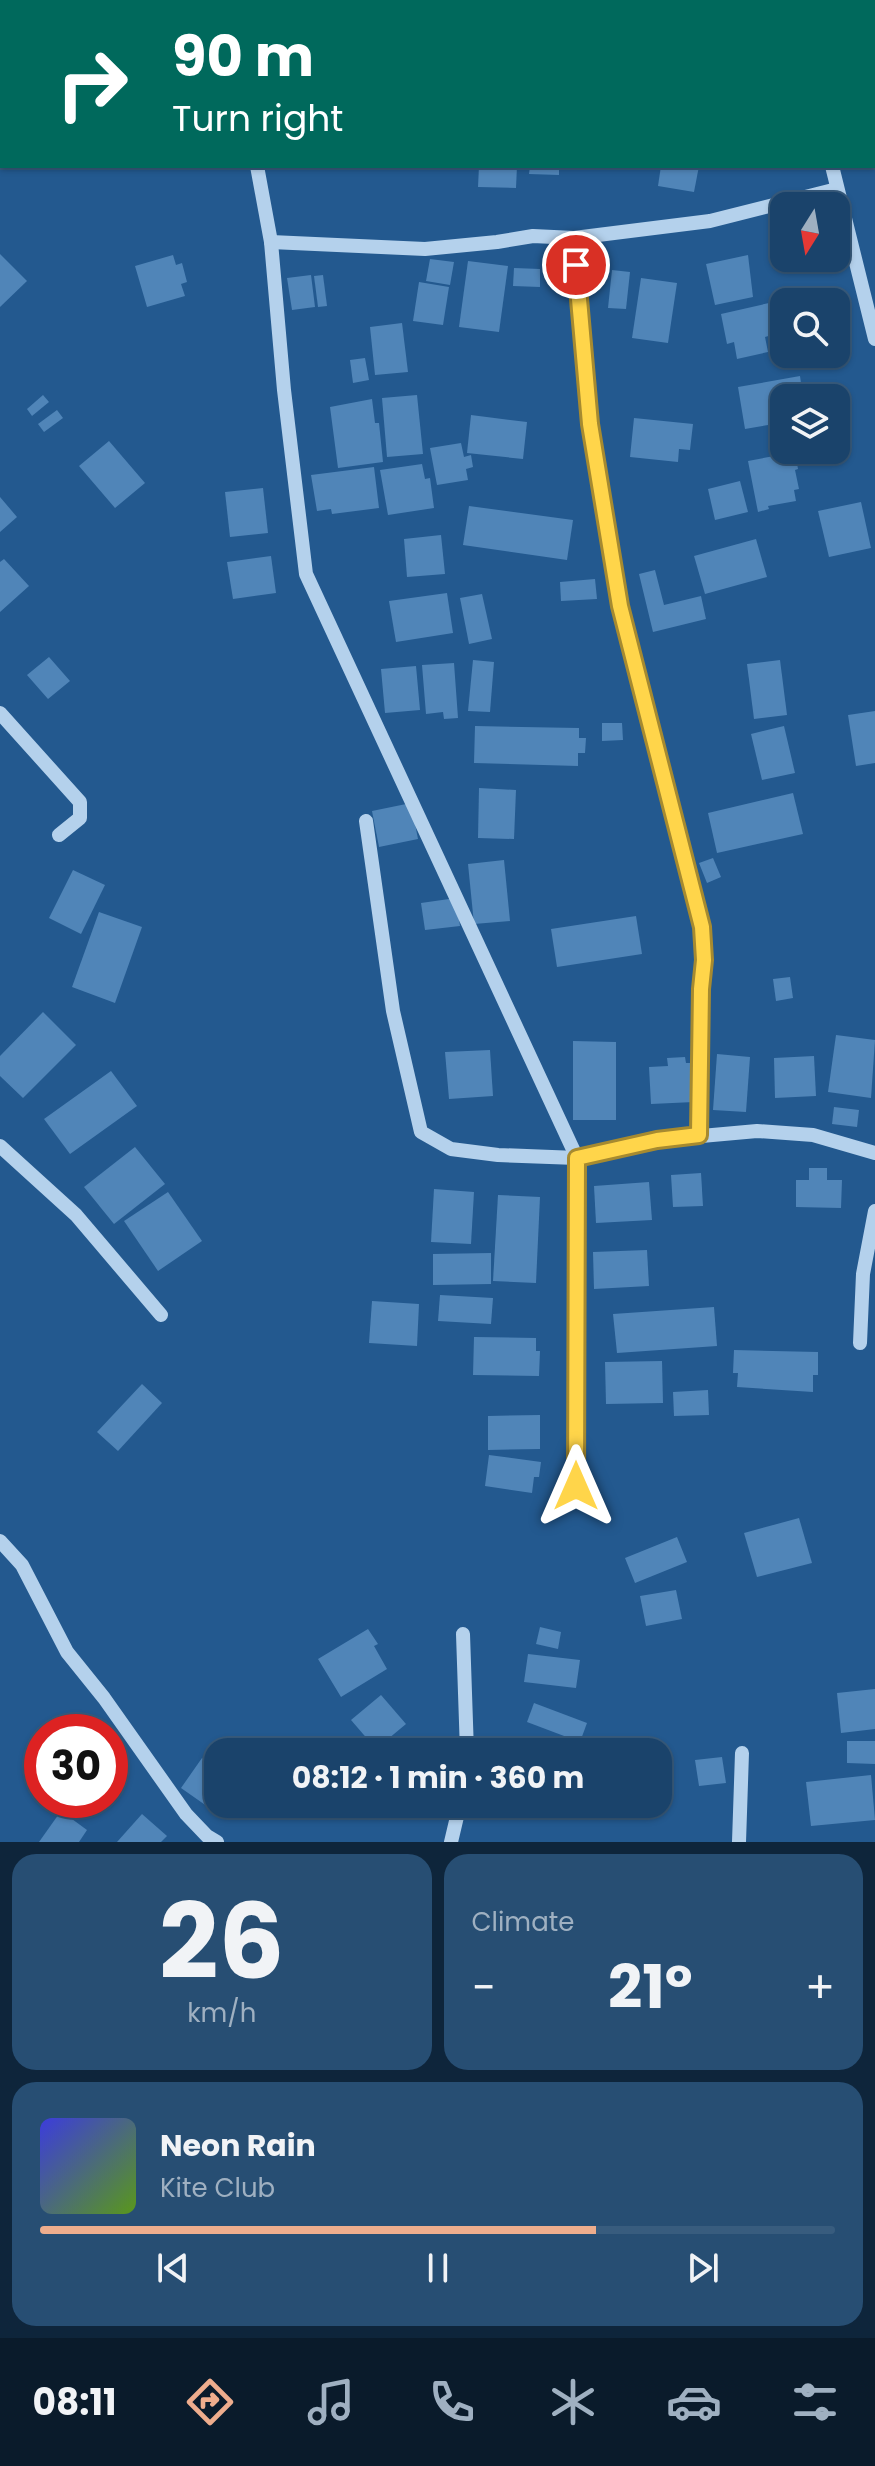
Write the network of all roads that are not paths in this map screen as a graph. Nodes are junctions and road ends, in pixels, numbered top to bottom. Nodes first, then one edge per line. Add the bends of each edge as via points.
1 (257, 168) edge
2 (832, 168) edge
3 (837, 189) junction
4 (574, 238) junction
5 (271, 242) junction
6 (875, 339) edge
7 (0, 713) edge
8 (366, 821) dead end
9 (59, 835) dead end
10 (699, 1135) junction
11 (0, 1146) edge
12 (875, 1153) edge
13 (577, 1158) junction
14 (875, 1211) edge
15 (161, 1315) dead end
16 (860, 1343) dead end
17 (576, 1486) dead end
18 (0, 1541) edge
19 (463, 1634) dead end
20 (467, 1738) edge
21 (742, 1753) dead end
22 (457, 1818) edge
23 (210, 1840) edge
24 (451, 1842) edge
25 (739, 1842) edge

1 - 5 street
2 - 3 street
3 - 4 street via 710,221
3 - 6 street
4 - 5 street via 533,236 425,249
4 - 10 street via 588,412 620,606 702,927
5 - 13 street via 306,574
7 - 9 street via 80,802 80,818
8 - 13 street via 393,1011 421,1132 451,1149
10 - 12 street via 813,1135
10 - 13 street
11 - 15 street via 76,1215
13 - 17 street
14 - 16 street via 863,1274
18 - 23 street via 22,1565 67,1652
19 - 20 street
21 - 25 street
22 - 24 street

